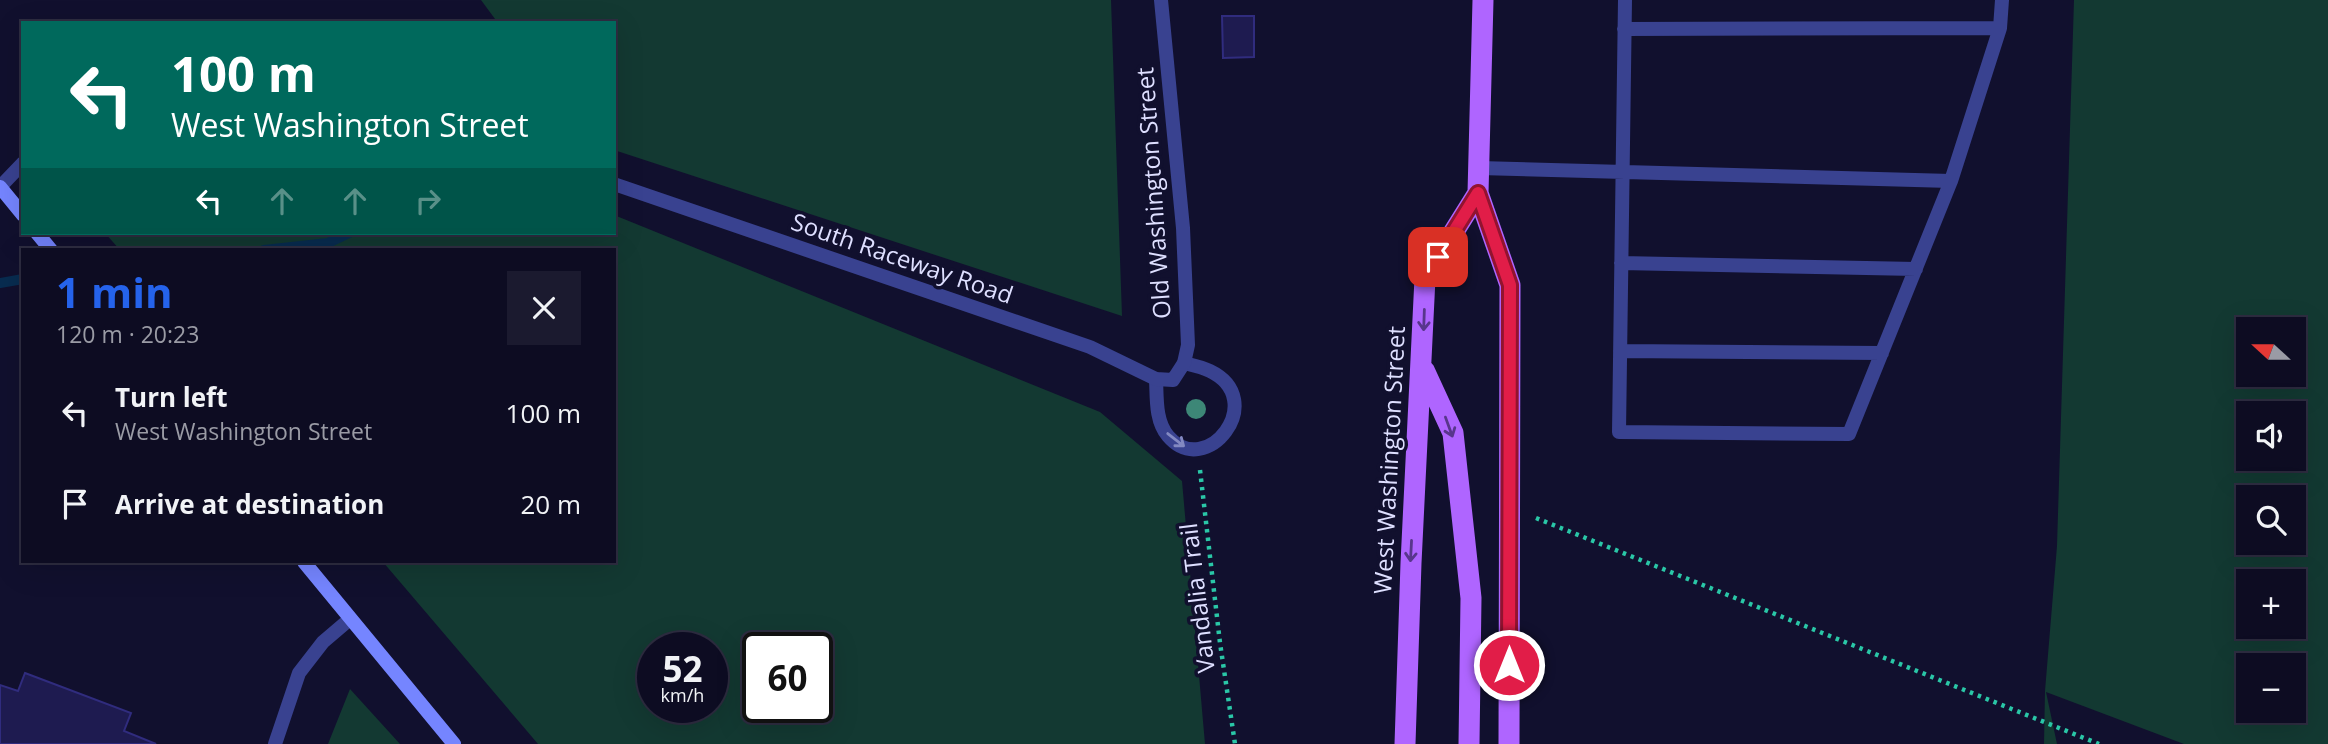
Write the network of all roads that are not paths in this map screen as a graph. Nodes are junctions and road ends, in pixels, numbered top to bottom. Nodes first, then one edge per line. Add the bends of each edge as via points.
1 (1161, 0) edge
2 (1483, 0) edge
3 (1625, 0) edge
4 (2003, 0) edge
5 (2000, 28) junction
6 (1624, 29) junction
7 (21, 165) edge
8 (1479, 168) junction
9 (1623, 172) junction
10 (1951, 181) junction
11 (616, 185) edge
12 (0, 187) edge
13 (1478, 193) junction
14 (21, 213) edge
15 (1621, 263) junction
16 (1916, 269) junction
17 (1620, 351) junction
18 (1882, 353) junction
19 (1184, 363) junction
20 (1422, 365) junction
21 (1156, 379) junction
22 (1173, 380) joint
23 (305, 563) edge
24 (350, 619) junction
25 (275, 744) edge
26 (454, 744) edge
27 (1405, 744) edge
28 (1469, 744) edge
29 (1509, 744) edge

1 - 19 street, Old Washington Street via 1183,228 1188,345
2 - 8 main road, West Washington Street
3 - 6 street
4 - 5 street
5 - 6 street
5 - 10 street
6 - 9 street
7 - 12 street
8 - 9 street
8 - 13 main road, West Washington Street
9 - 10 street
9 - 15 street
10 - 16 street
11 - 21 street, South Raceway Road via 1090,347
12 - 14 main road
13 -> 20 main road, West Washington Street via 1425,278
13 - 29 main road, West Washington Street via 1510,285
15 - 16 street
15 - 17 street
16 - 18 street
17 - 18 street
17 - 18 street via 1619,432 1849,434
21 -> 19 street via 1157,411 1168,436 1185,447 1206,448 1220,439 1232,421 1236,400 1211,371
19 - 22 street, Old Washington Street
20 -> 27 main road, West Washington Street
20 -> 28 main road via 1453,433 1471,598
21 - 22 street, South Raceway Road
23 - 24 main road
24 - 25 street via 323,642 299,673
24 - 26 main road

